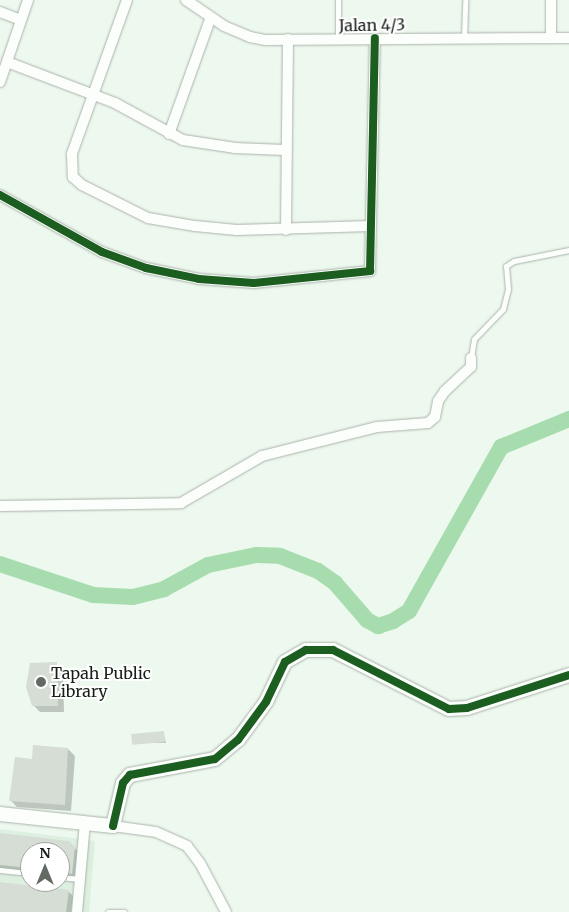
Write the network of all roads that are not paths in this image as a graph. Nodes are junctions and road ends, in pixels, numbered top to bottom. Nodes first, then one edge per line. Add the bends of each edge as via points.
1 (28, 0) edge
2 (127, 0) edge
3 (186, 0) edge
4 (338, 0) edge
5 (465, 0) edge
6 (550, 0) edge
7 (0, 12) edge
8 (211, 17) junction
9 (21, 20) junction
10 (375, 38) junction
11 (464, 38) junction
12 (551, 38) junction
13 (569, 38) edge
14 (288, 39) junction
15 (338, 39) junction
16 (4, 61) edge
17 (0, 82) edge
18 (94, 95) junction
19 (169, 134) junction
20 (284, 150) junction
21 (0, 196) edge
22 (370, 226) junction
23 (286, 230) junction
24 (569, 250) edge
25 (471, 358) joint
26 (0, 506) edge
27 (569, 675) edge
28 (0, 814) edge
29 (86, 823) junction
30 (113, 826) junction
31 (0, 870) edge
32 (20, 872) edge
33 (70, 878) edge
34 (80, 879) junction
35 (77, 912) edge
36 (108, 912) edge
37 (124, 912) edge
38 (226, 912) edge

1 - 9 street
2 - 18 street
3 - 8 street, Jalan 4/3
4 - 15 lane
5 - 11 lane
6 - 12 street
7 - 9 street
8 - 14 street, Jalan 4/3 via 250,37
8 - 19 street
9 - 16 street
10 - 11 street, Jalan 4/3
10 - 15 street, Jalan 4/3
10 - 22 street
11 - 12 street, Jalan 4/3
12 - 13 street, Jalan 4/3
14 - 15 street, Jalan 4/3
14 - 20 street
16 - 17 street
16 - 18 street
18 - 19 street
18 - 23 street via 72,154 73,177 82,185 148,218 237,230
19 - 20 street via 183,140 218,145
20 - 23 street
21 - 22 street via 102,252 146,268 199,280 254,283 370,271
22 - 23 street
24 - 25 lane via 514,261 506,266 508,289 503,309 474,339
25 - 26 street via 471,367 445,391 428,423 377,427 262,456 181,503
27 - 30 street via 467,708 449,709 333,650 306,650 285,662 266,702 238,740 215,759 130,775 123,784
28 - 29 street
29 - 30 street
29 - 34 street
30 - 38 street via 156,832 186,846 200,863
31 - 32 lane
33 - 34 lane
34 - 35 street
36 - 37 lane

